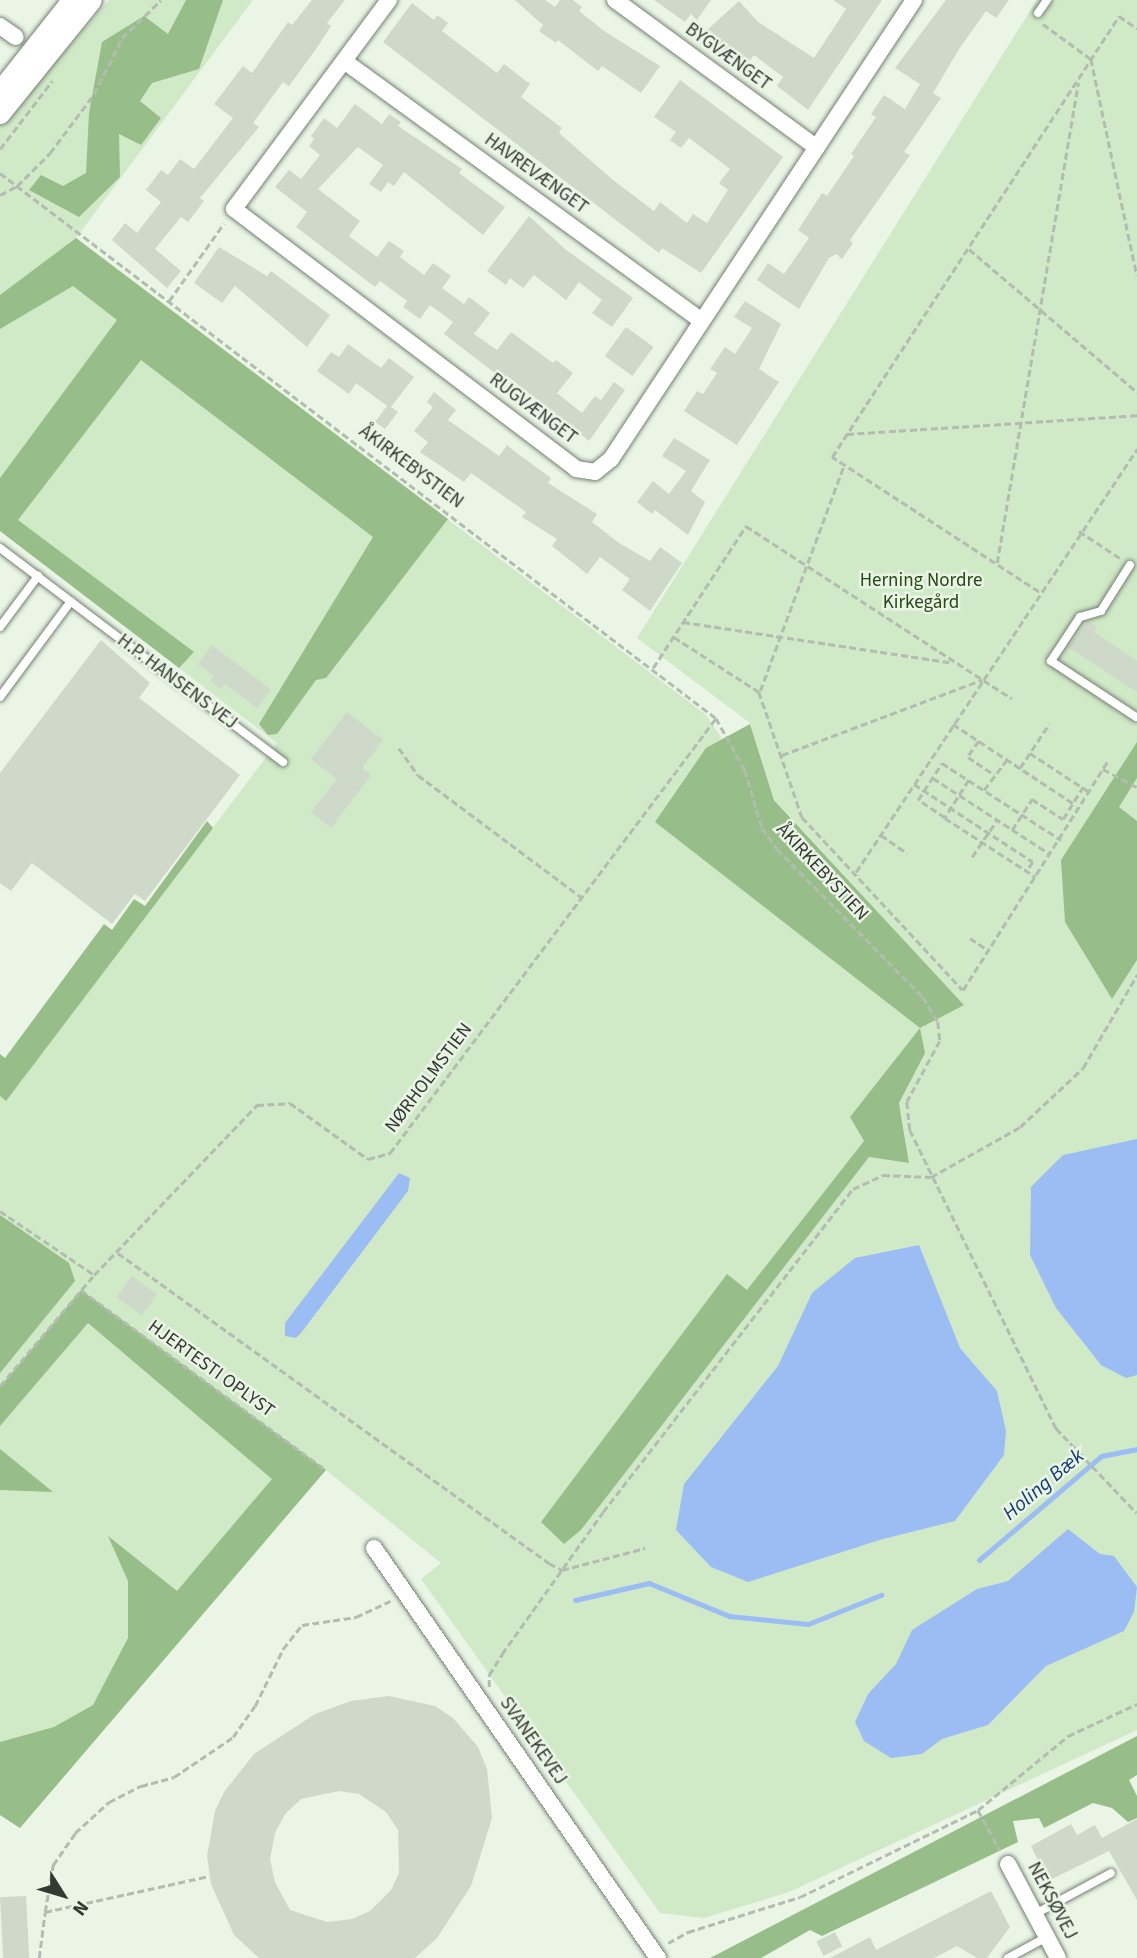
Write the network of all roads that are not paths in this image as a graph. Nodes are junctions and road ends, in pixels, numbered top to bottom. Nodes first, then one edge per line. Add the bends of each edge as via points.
1 (71, 0) edge
2 (92, 0) edge
3 (389, 0) edge
4 (615, 0) edge
5 (914, 0) edge
6 (1047, 0) edge
7 (1038, 13) road end
8 (0, 26) edge
9 (16, 37) dead end
10 (344, 61) junction
11 (0, 90) edge
12 (0, 114) edge
13 (817, 148) junction
14 (702, 321) junction
15 (1, 550) edge
16 (1130, 565) road end
17 (38, 576) junction
18 (71, 601) junction
19 (0, 627) edge
20 (0, 697) edge
21 (1136, 717) edge
22 (283, 762) dead end
23 (374, 1548) dead end
24 (1009, 1864) road end
25 (1111, 1873) dead end
26 (1035, 1914) junction
27 (1047, 1937) junction
28 (662, 1951) edge
29 (1008, 1958) edge
30 (1058, 1958) edge

1 - 11 street
2 - 12 street
3 - 10 street
4 - 13 street, BYGVÆNGET
5 - 13 street, RUGVÆNGET
6 - 7 lane
8 - 9 street
10 - 14 street, HAVREVÆNGET
10 - 14 street, RUGVÆNGET via 234,209 576,468 595,472 611,459
13 - 14 street, RUGVÆNGET
15 - 17 lane, H.P. HANSENS VEJ
16 - 21 lane via 1101,611 1080,617 1051,662
17 - 18 lane, H.P. HANSENS VEJ
17 - 19 lane
18 - 20 lane
18 - 22 lane, H.P. HANSENS VEJ
23 - 28 street, SVANEKEVEJ
24 - 26 street, NEKSØVEJ
25 - 26 lane
26 - 27 street, NEKSØVEJ
27 - 29 lane
27 - 30 street, NEKSØVEJ

